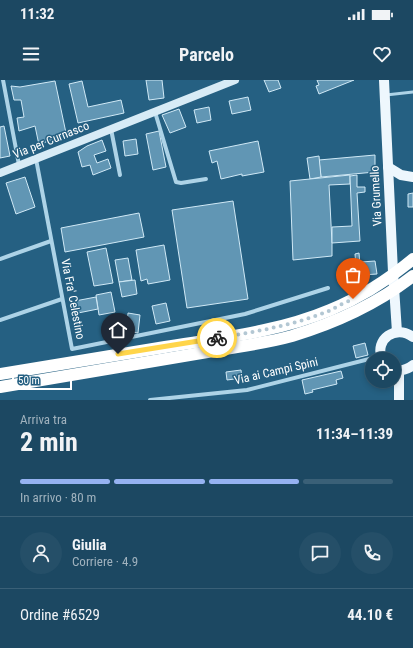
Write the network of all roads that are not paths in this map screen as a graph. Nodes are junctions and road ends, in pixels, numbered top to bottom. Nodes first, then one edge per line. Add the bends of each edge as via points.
1 (3, 80) edge
2 (235, 80) edge
3 (384, 80) edge
4 (413, 92) edge
5 (384, 95) junction
6 (155, 112) junction
7 (111, 129) junction
8 (36, 159) junction
9 (19, 165) junction
10 (388, 167) junction
11 (0, 173) edge
12 (120, 176) dead end
13 (413, 177) edge
14 (206, 179) dead end
15 (52, 242) junction
16 (0, 259) edge
17 (409, 263) edge
18 (410, 279) edge
19 (328, 288) dead end
20 (62, 299) junction
21 (0, 320) edge
22 (397, 332) junction
23 (413, 337) edge
24 (381, 352) edge
25 (365, 362) edge
26 (138, 364) junction
27 (413, 365) edge
28 (401, 370) edge
29 (0, 374) edge
30 (0, 387) edge
31 (398, 388) edge
32 (0, 393) edge
33 (161, 399) edge
34 (150, 400) edge
35 (399, 400) edge

1 - 9 street
2 - 6 street, Via per Curnasco
3 - 5 main road, Via Grumello
4 - 5 lane
5 - 10 main road, Via Grumello
6 - 7 street, Via per Curnasco
6 - 14 street via 176,182
7 - 8 street, Via per Curnasco
7 - 12 street
8 - 9 street, Via per Curnasco
8 - 15 street, Via Fra' Celestino
9 - 11 street, Via per Curnasco
10 - 13 main road via 401,175
10 - 22 main road, Via Grumello
15 - 16 street
15 - 20 street, Via Fra' Celestino
17 - 29 highway via 353,299 290,324 233,336
18 - 26 highway via 345,317 292,336
19 - 20 street, Via Fra' Celestino via 245,314 72,349
20 - 21 street
22 - 23 main road
22 - 24 main road via 383,340
25 - 33 street, Via ai Campi Spini via 247,390
26 - 30 highway
26 - 32 highway
27 - 28 main road
31 - 35 main road
33 - 34 street, Via ai Campi Spini

